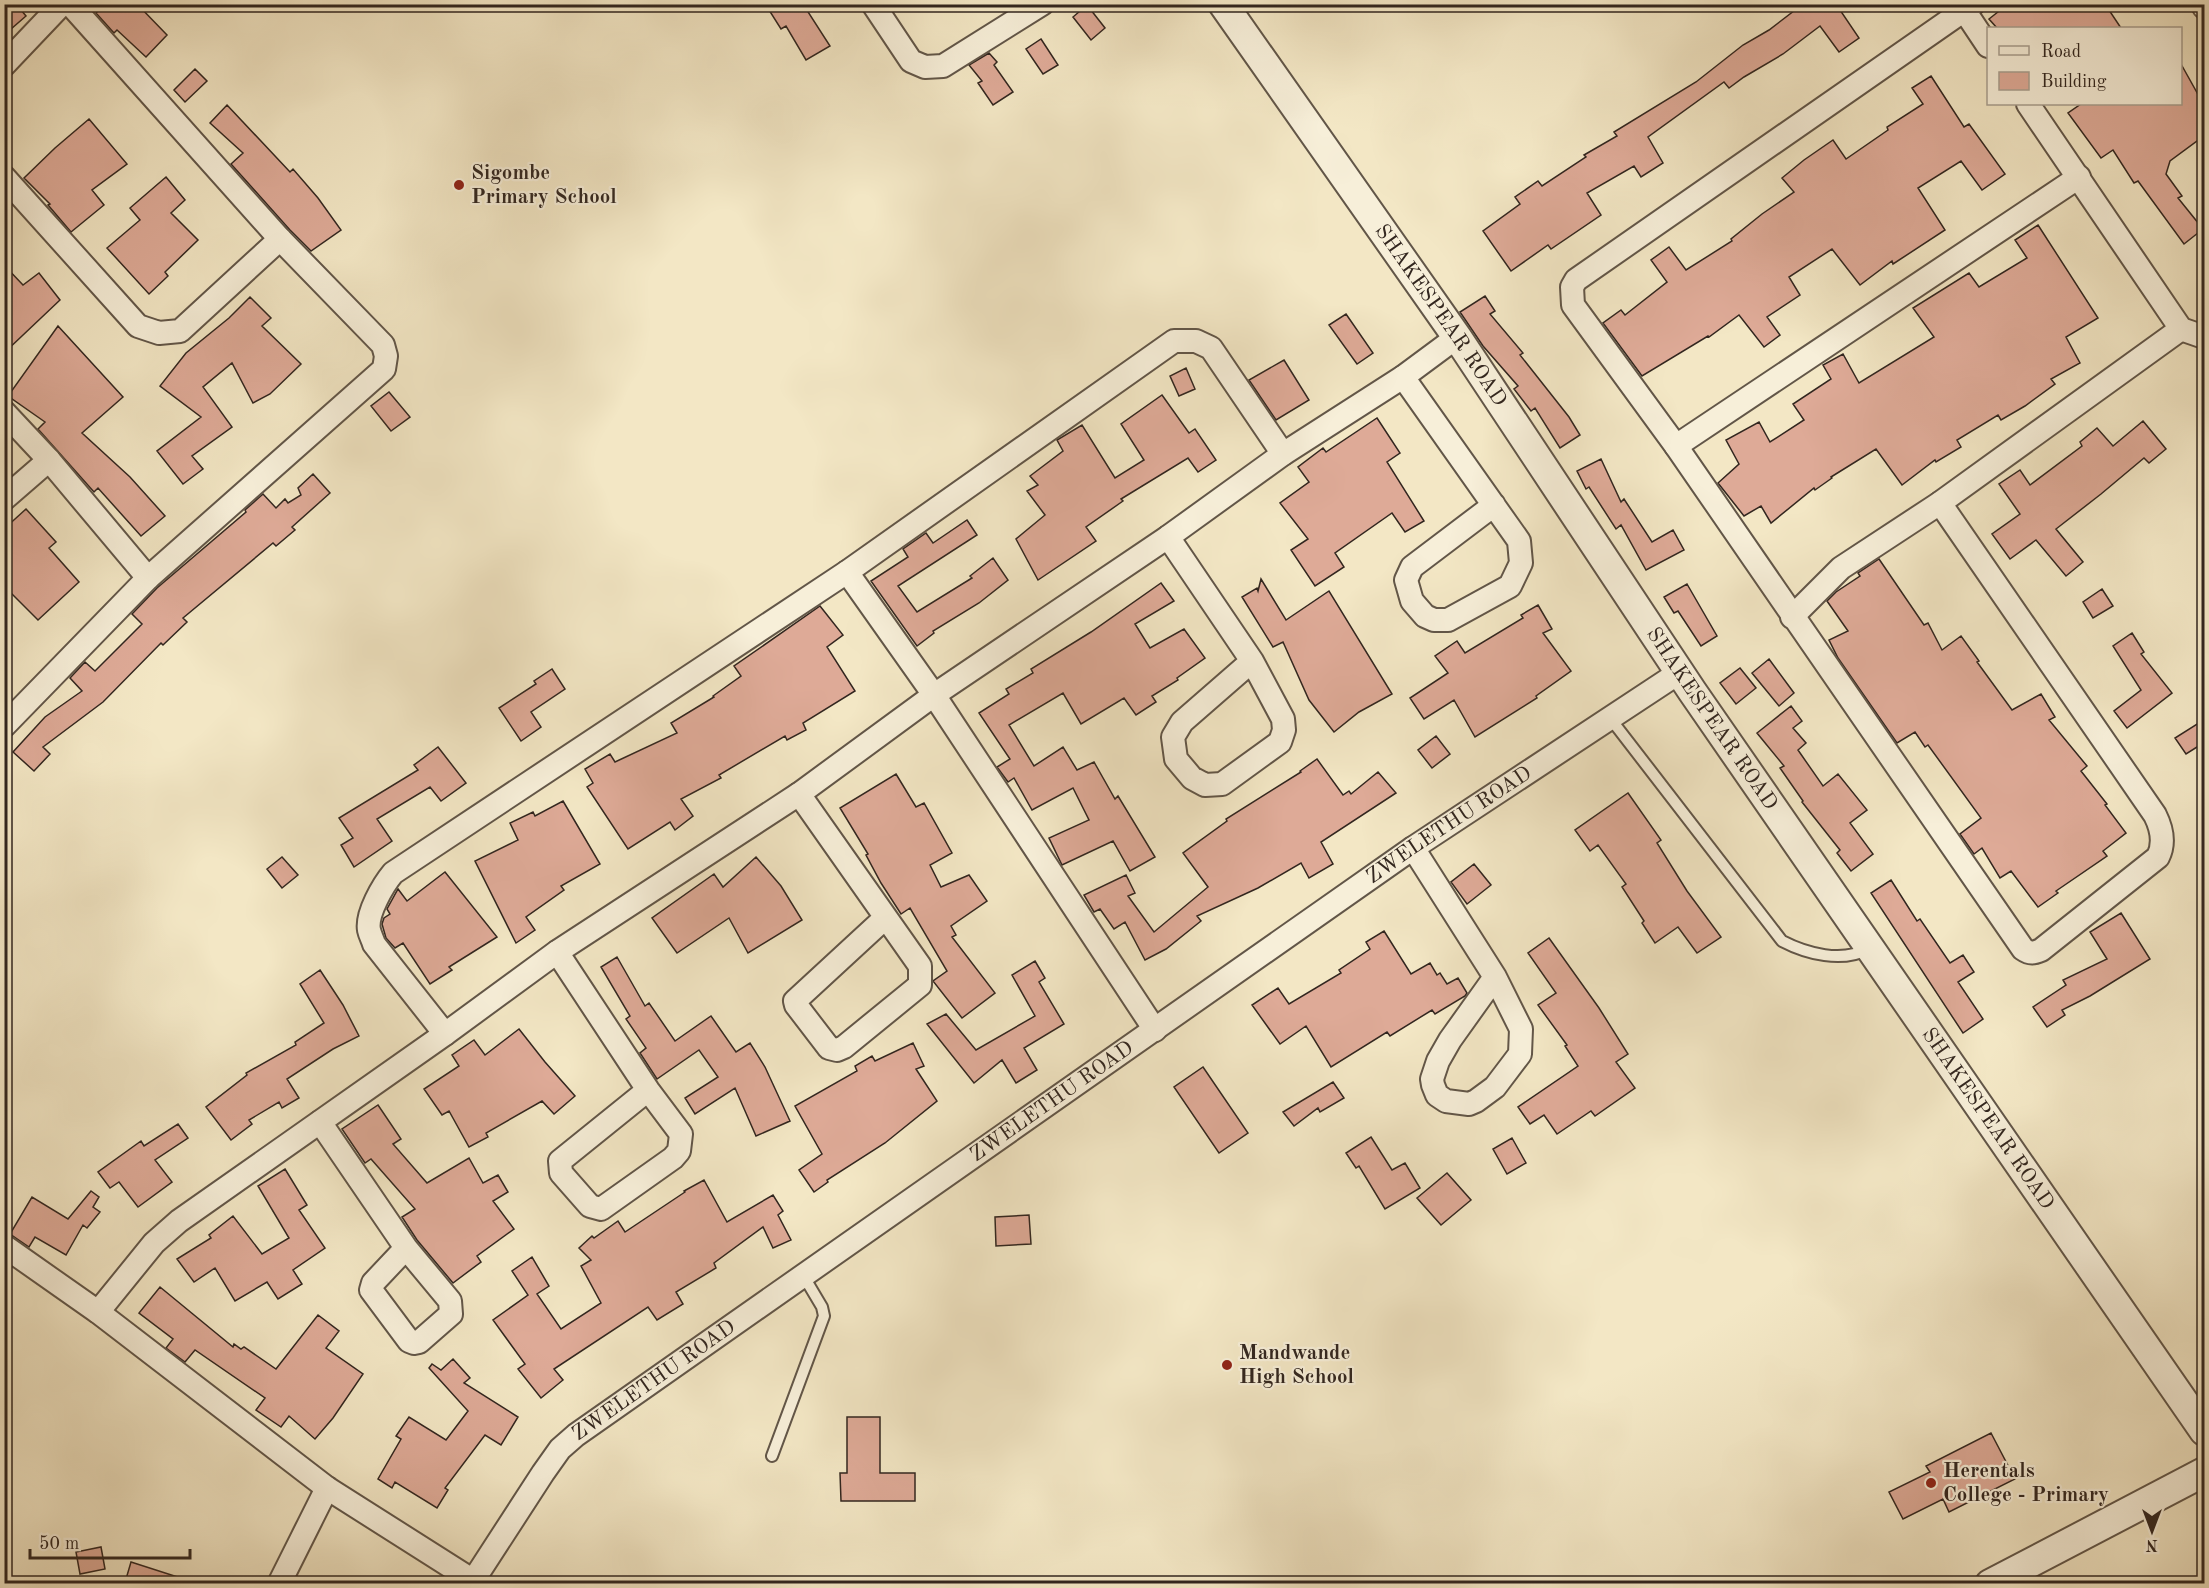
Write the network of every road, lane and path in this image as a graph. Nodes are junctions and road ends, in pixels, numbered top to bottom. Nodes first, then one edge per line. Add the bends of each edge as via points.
1 (62, 4) edge
2 (70, 4) edge
3 (873, 4) edge
4 (1042, 4) edge
5 (1223, 4) edge
6 (1966, 6) edge
7 (1987, 43) edge
8 (4, 64) edge
9 (2029, 105) edge
10 (4, 177) edge
11 (2079, 177) junction
12 (280, 239) junction
13 (2181, 328) junction
14 (2205, 337) edge
15 (1457, 338) junction
16 (1403, 377) junction
17 (4, 412) edge
18 (1676, 446) junction
19 (1283, 454) junction
20 (49, 460) junction
21 (4, 499) edge
22 (1940, 502) junction
23 (1494, 505) junction
24 (1168, 537) junction
25 (847, 572) junction
26 (148, 578) junction
27 (1792, 617) junction
28 (1252, 661) junction
29 (1680, 672) junction
30 (934, 695) junction
31 (1610, 718) junction
32 (4, 726) edge
33 (799, 794) junction
34 (1413, 848) junction
35 (885, 918) junction
36 (1870, 948) junction
37 (557, 952) junction
38 (1495, 977) junction
39 (1155, 1030) junction
40 (445, 1034) junction
41 (648, 1090) junction
42 (320, 1122) junction
43 (4, 1246) edge
44 (406, 1248) dead end
45 (803, 1275) junction
46 (98, 1312) junction
47 (2205, 1431) edge
48 (772, 1456) dead end
49 (2205, 1472) edge
50 (327, 1488) junction
51 (472, 1582) edge
52 (279, 1584) edge
53 (1990, 1584) edge

1 - 8 street
2 - 12 street
3 - 4 street via 911,61 925,67 943,66
5 - 15 street, SHAKESPEAR ROAD
6 - 7 street
6 - 18 street via 1576,280 1572,287 1573,305
9 - 11 street
10 - 12 street via 138,326 159,333 180,331
11 - 13 street
11 - 18 street
12 - 26 street via 383,345 384,369
13 - 14 street
13 - 22 street
15 - 16 street
15 - 29 street, SHAKESPEAR ROAD
16 - 19 street
16 - 23 street
17 - 20 street
18 - 27 street
19 - 24 street
19 - 25 street via 1211,348 1196,341 1174,341
20 - 21 street
20 - 26 street
22 - 27 street via 1842,568
22 - 27 street via 2160,825 2163,840 2158,857 2041,950 2031,953 2023,949
23 - 23 street via 1519,541 1521,563 1510,586 1448,620 1425,616 1412,601 1406,580 1412,567
24 - 28 street
24 - 30 street
25 - 30 street
25 - 40 street via 393,873 370,916 374,944
26 - 32 street
28 - 28 street via 1283,719 1280,742 1222,784 1205,785 1192,778 1176,759 1173,737 1182,722
29 - 31 street, ZWELETHU ROAD
29 - 36 street, SHAKESPEAR ROAD
30 - 33 street
30 - 39 street
31 - 34 street, ZWELETHU ROAD
31 - 36 lane via 1782,941 1833,956 1856,955
33 - 35 street
33 - 37 street
34 - 38 street
34 - 39 street, ZWELETHU ROAD
35 - 35 street via 920,966 920,985 844,1047 830,1048 795,1001
36 - 47 street, SHAKESPEAR ROAD
37 - 40 street
37 - 41 street
38 - 38 street via 1520,1026 1520,1054 1495,1087 1481,1098 1468,1104 1446,1101 1437,1095 1433,1085 1438,1061
39 - 45 street, ZWELETHU ROAD
40 - 42 street
41 - 41 street via 681,1134 679,1151 606,1206 594,1208 561,1173 560,1161
42 - 44 street
42 - 46 street via 163,1234
43 - 46 street
45 - 48 lane via 824,1316
45 - 51 street, ZWELETHU ROAD via 560,1449
46 - 50 street
49 - 53 street
50 - 51 street
50 - 52 street

